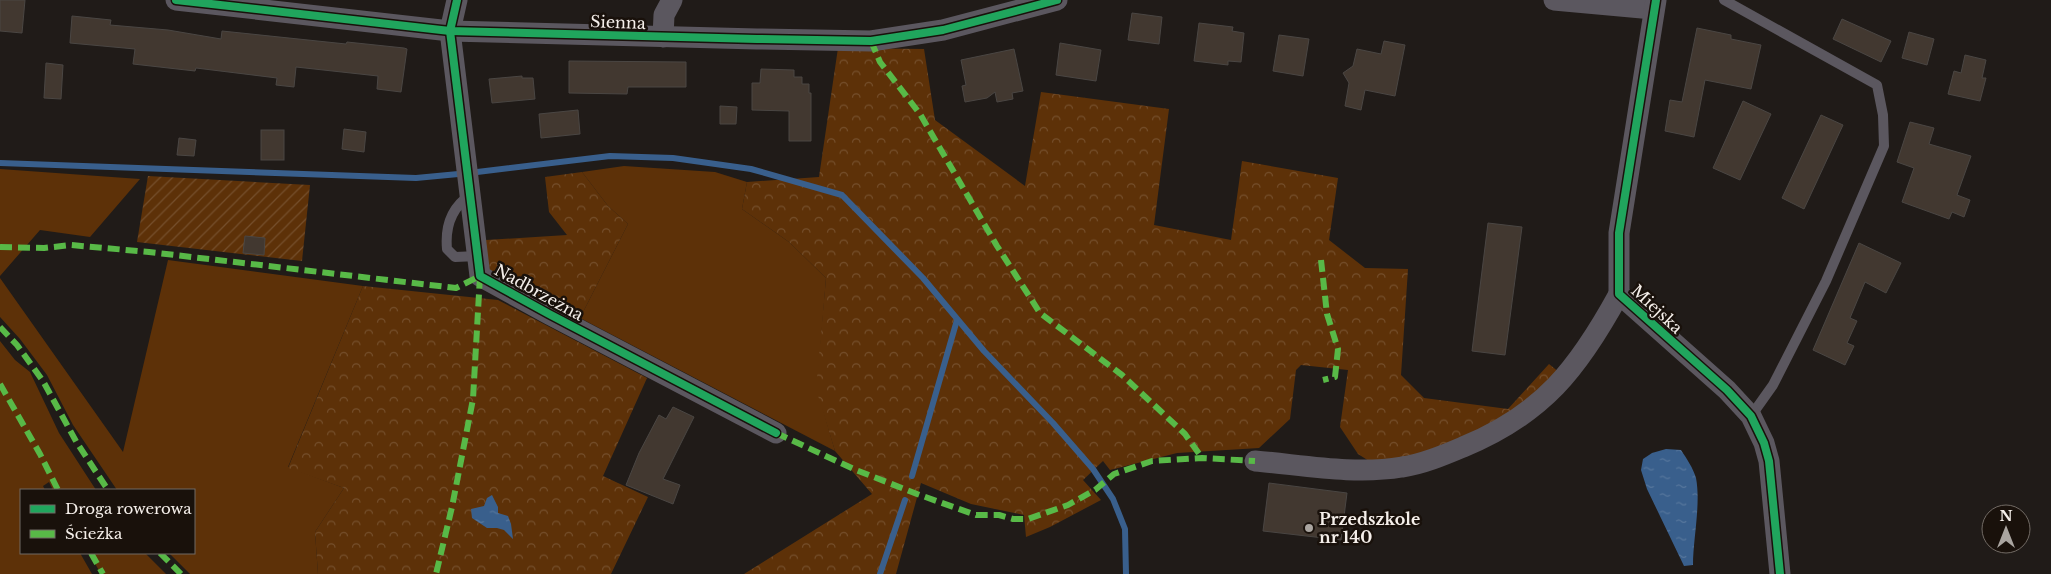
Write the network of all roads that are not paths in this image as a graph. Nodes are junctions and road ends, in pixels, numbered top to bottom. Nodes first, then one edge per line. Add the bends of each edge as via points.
1 (176, 0) edge
2 (457, 0) edge
3 (672, 0) edge
4 (1057, 0) edge
5 (1554, 0) edge
6 (1724, 0) edge
7 (1654, 5) edge
8 (450, 31) junction
9 (663, 37) junction
10 (470, 189) junction
11 (478, 256) junction
12 (1619, 294) junction
13 (1751, 416) junction
14 (776, 433) dead end
15 (1255, 462) dead end
16 (1780, 574) edge

1 - 8 street, Sienna
2 - 8 street, Nadbrzeżna
3 - 9 street via 664,15
4 - 9 street, Sienna via 943,30 893,39
5 - 7 street
6 - 13 lane via 1878,85 1883,115 1884,146 1830,272 1773,385
7 - 12 street, Miejska via 1619,233
8 - 9 street, Sienna
8 - 10 street, Nadbrzeżna
10 - 11 street, Nadbrzeżna
10 - 11 lane via 449,223 447,249 455,257
11 - 14 street, Nadbrzeżna via 480,276
12 - 13 street, Miejska via 1727,390
12 - 15 street via 1590,346 1567,376 1526,413 1474,443 1402,467 1355,470
13 - 16 street, Miejska via 1770,462

